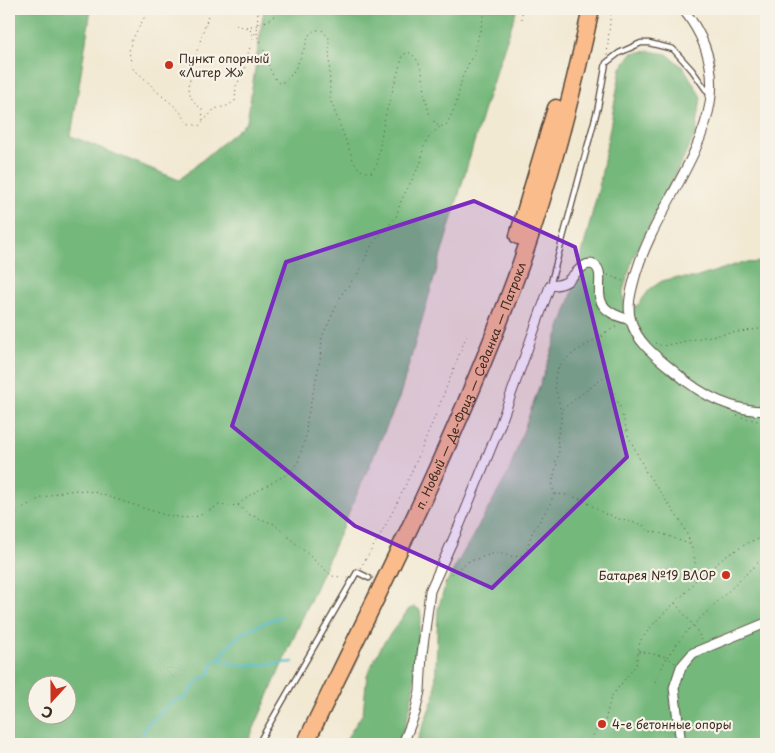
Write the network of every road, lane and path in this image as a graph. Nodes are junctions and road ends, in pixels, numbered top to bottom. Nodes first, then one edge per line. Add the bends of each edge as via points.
1 (149, 9) edge
2 (205, 9) edge
3 (258, 9) edge
4 (276, 9) edge
5 (486, 9) edge
6 (522, 9) edge
7 (579, 9) edge
8 (591, 9) edge
9 (611, 9) edge
10 (683, 9) edge
11 (522, 19) dead end
12 (236, 25) dead end
13 (258, 25) junction
14 (245, 27) junction
15 (252, 30) junction
16 (257, 35) junction
17 (606, 63) junction
18 (711, 97) junction
19 (203, 120) junction
20 (440, 127) junction
21 (599, 270) junction
22 (633, 285) junction
23 (550, 286) junction
24 (630, 320) junction
25 (766, 328) edge
26 (468, 332) dead end
27 (606, 332) junction
28 (649, 340) dead end
29 (607, 375) junction
30 (560, 410) junction
31 (766, 411) edge
32 (554, 494) junction
33 (238, 505) junction
34 (9, 521) edge
35 (766, 537) edge
36 (691, 545) junction
37 (766, 556) edge
38 (357, 572) junction
39 (370, 578) dead end
40 (354, 579) junction
41 (445, 580) dead end
42 (694, 581) junction
43 (675, 603) junction
44 (766, 623) edge
45 (694, 626) junction
46 (706, 646) junction
47 (639, 651) junction
48 (668, 657) junction
49 (681, 667) junction
50 (654, 684) dead end
51 (258, 744) edge
52 (293, 744) edge
53 (305, 744) edge
54 (404, 744) edge
55 (588, 744) edge
56 (681, 744) edge

1 - 19 path via 132,40 129,51 132,68 178,108 188,123 199,126
2 - 19 path via 208,14 189,93 202,109
3 - 13 path
4 - 13 path via 273,18
5 - 20 path via 456,105 447,124
6 - 11 path
7 - 52 highway, п. Новый — Де-Фриз — Седанка — Патрокл via 555,113 504,276 405,514
8 - 53 highway, п. Новый — Де-Фриз — Седанка — Патрокл via 552,165 515,280 464,409 415,518
9 - 17 path
10 - 18 street via 702,39 710,60 713,76
12 - 14 path
13 - 14 path
13 - 16 path
14 - 15 path
15 - 16 path
15 - 19 path via 254,40 236,86 235,101 214,109
16 - 20 path via 273,77 279,83 291,77 309,35 315,30 322,30 329,38 330,98 358,169 372,172 377,164 384,120 400,62 408,52 419,62 429,114
17 - 18 lane via 618,53 641,43 673,49
17 - 23 lane via 598,108
18 - 22 street via 691,160 647,244
20 - 33 path via 430,135 423,149 421,162 396,217 372,244 359,272 342,294 322,337 306,435 298,462 289,473
21 - 22 path
21 - 23 street via 587,264 563,284
21 - 24 street via 598,292 603,305 613,314
22 - 24 street
23 - 54 street via 499,428 430,591 420,691
24 - 27 path
24 - 31 street via 644,345 704,394 737,408
25 - 28 path via 662,346
26 - 38 path via 416,459 374,546
27 - 29 path via 599,346
27 - 30 path via 559,364 555,385
29 - 30 path
29 - 36 path via 646,472 681,522
30 - 32 path
32 - 36 path via 580,499 624,522 643,525 649,531
32 - 41 path via 522,555 514,557 498,553 467,562
33 - 34 path via 219,504 199,516 184,518 146,510 94,492 76,490 39,499 22,508
33 - 40 path via 248,514 274,524 332,576
35 - 42 path via 746,544
36 - 42 path via 695,560
37 - 45 path
38 - 39 lane
38 - 40 lane
40 - 51 lane
42 - 43 path
43 - 45 path
43 - 47 path via 640,641
44 - 46 street
45 - 46 path
45 - 48 path
46 - 49 street via 693,653
47 - 48 path
47 - 55 path via 636,665 611,697 605,721
48 - 49 path
48 - 50 path
49 - 56 street via 674,688

